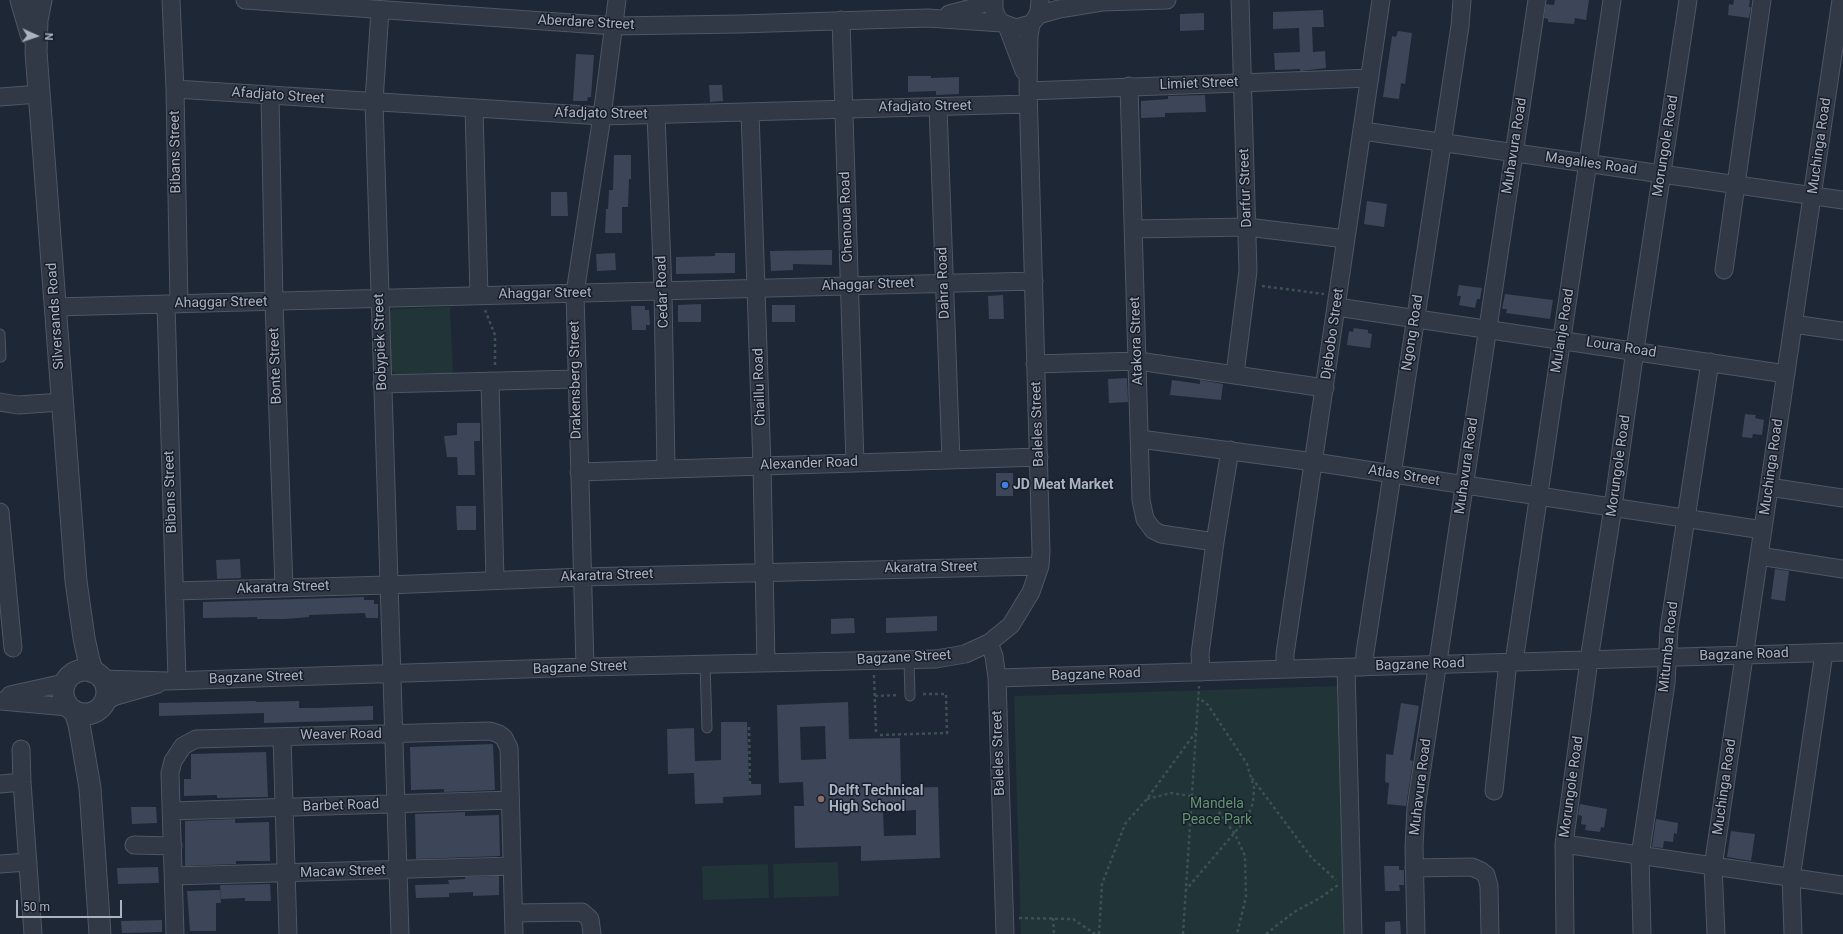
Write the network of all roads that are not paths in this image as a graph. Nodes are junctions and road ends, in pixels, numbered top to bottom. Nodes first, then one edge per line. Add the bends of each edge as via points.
1 (21, 0) edge
2 (41, 0) edge
3 (170, 0) edge
4 (245, 0) edge
5 (617, 0) edge
6 (991, 0) edge
7 (994, 0) edge
8 (1080, 0) edge
9 (1168, 0) edge
10 (1240, 0) edge
11 (1382, 0) edge
12 (1462, 0) edge
13 (1537, 0) edge
14 (1612, 0) edge
15 (1688, 0) edge
16 (1762, 0) edge
17 (1841, 0) edge
18 (1102, 2) junction
19 (380, 10) junction
20 (1036, 13) edge
21 (928, 18) junction
22 (841, 20) junction
23 (1005, 24) junction
24 (615, 26) junction
25 (36, 52) junction
26 (1370, 78) junction
27 (1242, 82) junction
28 (1129, 86) junction
29 (175, 89) junction
30 (39, 94) junction
31 (1028, 94) junction
32 (270, 96) junction
33 (0, 97) edge
34 (374, 101) junction
35 (938, 107) junction
36 (474, 108) junction
37 (844, 109) junction
38 (750, 112) junction
39 (656, 115) junction
40 (602, 116) junction
41 (1363, 131) junction
42 (1442, 142) junction
43 (1514, 153) junction
44 (1589, 164) junction
45 (1662, 174) junction
46 (1736, 185) junction
47 (1812, 196) junction
48 (1843, 200) edge
49 (1247, 227) junction
50 (1134, 229) junction
51 (1346, 239) junction
52 (1724, 270) dead end
53 (1034, 281) junction
54 (944, 283) junction
55 (850, 286) junction
56 (757, 288) junction
57 (663, 291) junction
58 (575, 293) junction
59 (479, 295) junction
60 (380, 299) junction
61 (1338, 301) junction
62 (274, 302) junction
63 (172, 304) junction
64 (55, 307) junction
65 (1415, 317) junction
66 (1793, 324) junction
67 (1488, 328) junction
68 (1843, 331) edge
69 (0, 334) edge
70 (1561, 339) junction
71 (1635, 350) junction
72 (1, 356) dead end
73 (1138, 361) junction
74 (1710, 362) junction
75 (1035, 364) junction
76 (1235, 374) junction
77 (1786, 374) junction
78 (576, 379) junction
79 (490, 381) junction
80 (382, 384) junction
81 (1325, 388) junction
82 (0, 402) edge
83 (62, 402) junction
84 (1140, 439) junction
85 (1230, 450) junction
86 (1039, 457) junction
87 (951, 460) junction
88 (1314, 462) junction
89 (855, 463) junction
90 (762, 466) junction
91 (666, 469) junction
92 (579, 472) junction
93 (1392, 474) junction
94 (1464, 485) junction
95 (1769, 487) junction
96 (1540, 496) junction
97 (1843, 498) edge
98 (1614, 507) junction
99 (0, 512) edge
100 (1686, 518) junction
101 (1763, 530) junction
102 (1215, 542) junction
103 (1759, 556) junction
104 (1040, 566) junction
105 (1843, 569) edge
106 (764, 572) junction
107 (582, 577) junction
108 (495, 580) junction
109 (76, 581) junction
110 (388, 585) junction
111 (284, 588) junction
112 (174, 591) junction
113 (5, 618) edge
114 (989, 643) junction
115 (13, 648) dead end
116 (1843, 652) edge
117 (1824, 653) junction
118 (1744, 655) junction
119 (1667, 657) junction
120 (909, 660) junction
121 (1589, 660) junction
122 (1511, 662) junction
123 (766, 663) junction
124 (705, 664) junction
125 (1438, 664) junction
126 (585, 667) junction
127 (1346, 667) junction
128 (1364, 667) junction
129 (1285, 669) junction
130 (1201, 672) junction
131 (391, 673) junction
132 (98, 676) junction
133 (997, 678) junction
134 (68, 679) junction
135 (172, 680) junction
136 (910, 696) road end
137 (0, 697) edge
138 (0, 701) edge
139 (102, 705) junction
140 (71, 709) junction
141 (707, 728) dead end
142 (394, 734) junction
143 (282, 737) junction
144 (21, 749) dead end
145 (22, 782) junction
146 (0, 784) edge
147 (90, 788) junction
148 (1494, 791) dead end
149 (510, 800) junction
150 (397, 804) junction
151 (285, 808) junction
152 (172, 811) junction
153 (1564, 844) junction
154 (134, 845) dead end
155 (173, 846) junction
156 (1640, 856) junction
157 (28, 862) junction
158 (0, 864) edge
159 (512, 866) junction
160 (1713, 867) junction
161 (1414, 868) junction
162 (399, 870) junction
163 (286, 874) junction
164 (174, 876) junction
165 (1791, 878) junction
166 (1843, 885) edge
167 (514, 913) junction
168 (1005, 927) edge
169 (33, 934) edge
170 (100, 934) edge
171 (175, 934) edge
172 (288, 934) edge
173 (400, 934) edge
174 (514, 934) edge
175 (592, 934) edge
176 (1353, 934) edge
177 (1416, 934) edge
178 (1490, 934) edge
179 (1565, 934) edge
180 (1642, 934) edge
181 (1716, 934) edge
182 (1793, 934) edge

1 - 25 street, Silversands Road
2 - 25 street, Silversands Road via 37,20
3 - 29 street, Bibans Street
4 - 19 street, Aberdare Street
5 - 24 street, Drakensberg Street
6 - 21 street, Aberdare Street via 960,12
7 - 23 street, Baleles Street via 994,10
8 - 18 street
9 - 18 street
10 - 27 street, Darfur Street
11 - 26 street, Djebobo Street
12 - 42 street, Ngong Road
13 - 43 street, Muhavura Road
14 - 44 street, Mulanje Road
15 - 45 street, Morungole Road
16 - 46 street
17 - 47 street, Muchinga Road
18 - 20 street
19 - 24 street, Aberdare Street
19 - 34 street, Bobypiek Street
20 - 23 street, Aberdare Street via 1016,28
20 - 31 street, Baleles Street via 1028,36
21 - 22 street, Aberdare Street
21 - 23 street, Aberdare Street
22 - 24 street, Aberdare Street
22 - 37 street, Chenoua Road
23 - 31 street, Baleles Street via 1021,62
24 - 40 street, Drakensberg Street
25 - 30 street, Silversands Road
26 - 27 street, Limiet Street
26 - 41 street, Djebobo Street
27 - 28 street, Limiet Street
27 - 49 street, Darfur Street
28 - 31 street, Limiet Street
28 - 50 street, Atakora Street
29 - 32 street, Afadjato Street
29 - 63 street, Bibans Street
30 - 33 street
30 - 64 street, Silversands Road
31 - 35 street, Afadjato Street
31 - 53 street, Baleles Street
32 - 34 street, Afadjato Street
32 - 62 street, Bonte Street
34 - 36 street, Afadjato Street
34 - 60 street, Bobypiek Street
35 - 37 street, Afadjato Street
35 - 54 street, Dahra Road
36 - 40 street, Afadjato Street
36 - 59 street
37 - 38 street, Afadjato Street
37 - 55 street, Chenoua Road
38 - 39 street, Afadjato Street
38 - 56 street, Chaillu Road
39 - 40 street, Afadjato Street
39 - 57 street, Cedar Road
40 - 58 street, Drakensberg Street
41 - 42 street, Magalies Road
41 - 51 street, Djebobo Street
42 - 43 street, Magalies Road
42 - 65 street, Ngong Road
43 - 44 street, Magalies Road
43 - 67 street, Muhavura Road
44 - 45 street, Magalies Road
44 - 70 street, Mulanje Road
45 - 46 street, Magalies Road
45 - 71 street, Morungole Road
46 - 47 street, Magalies Road
46 - 52 street
47 - 48 street, Magalies Road
47 - 66 street, Muchinga Road
49 - 50 street
49 - 51 street
49 - 76 street, Darfur Street via 1247,285
50 - 73 street, Atakora Street
51 - 61 street, Djebobo Street
53 - 54 street, Ahaggar Street
53 - 75 street, Baleles Street
54 - 55 street, Ahaggar Street
54 - 87 street, Dahra Road
55 - 56 street, Ahaggar Street
55 - 89 street, Chenoua Road
56 - 57 street, Ahaggar Street
56 - 90 street, Chaillu Road
57 - 58 street, Ahaggar Street
57 - 91 street, Cedar Road
58 - 59 street, Ahaggar Street
58 - 78 street, Drakensberg Street
59 - 60 street, Ahaggar Street
60 - 62 street, Ahaggar Street
60 - 80 street, Bobypiek Street
61 - 65 street, Loura Road
61 - 81 street, Djebobo Street
62 - 63 street, Ahaggar Street
62 - 111 street, Bonte Street
63 - 64 street, Ahaggar Street
63 - 112 street, Bibans Street
64 - 83 street, Silversands Road
65 - 67 street, Loura Road
65 - 93 street, Ngong Road
66 - 68 street
66 - 77 street, Muchinga Road
67 - 70 street, Loura Road
67 - 94 street, Muhavura Road
69 - 72 lane
70 - 71 street, Loura Road
70 - 96 street, Mulanje Road
71 - 74 street, Loura Road
71 - 98 street, Morungole Road
73 - 75 street
73 - 76 street
73 - 84 street, Atakora Street
74 - 77 street, Loura Road
74 - 100 street, Mitumba Road
75 - 86 street, Baleles Street
76 - 81 street
77 - 95 street, Muchinga Road
78 - 79 street
78 - 92 street, Drakensberg Street
79 - 80 street
79 - 108 street
80 - 110 street, Bobypiek Street
81 - 88 street, Djebobo Street
82 - 83 street
83 - 109 street, Silversands Road
84 - 85 street, Atlas Street
84 - 102 street, Atakora Street via 1141,500 1145,519 1153,530 1161,534
85 - 88 street, Atlas Street
85 - 102 street
86 - 87 street, Alexander Road
86 - 104 street, Baleles Street
87 - 89 street, Alexander Road
88 - 93 street, Atlas Street
88 - 129 street, Djebobo Street
89 - 90 street, Alexander Road
90 - 91 street, Alexander Road
90 - 106 street, Chaillu Road
91 - 92 street, Alexander Road
92 - 107 street, Drakensberg Street
93 - 94 street, Atlas Street
93 - 128 street, Ngong Road
94 - 96 street, Atlas Street
94 - 125 street, Muhavura Road
95 - 97 street
95 - 101 street, Muchinga Road
96 - 98 street, Atlas Street
96 - 122 street, Mulanje Road
98 - 100 street, Atlas Street
98 - 121 street, Morungole Road
99 - 113 street
100 - 101 street, Atlas Street
100 - 119 street, Mitumba Road
101 - 103 street, Muchinga Road
102 - 130 street via 1200,654
103 - 105 street
103 - 118 street, Muchinga Road
104 - 106 street, Akaratra Street
104 - 114 street, Baleles Street via 1031,592 1011,625
106 - 107 street, Akaratra Street
106 - 123 street, Chaillu Road
107 - 108 street, Akaratra Street
107 - 126 street, Drakensberg Street
108 - 110 street, Akaratra Street
109 - 132 street, Silversands Road via 89,662
109 - 134 street, Silversands Road via 74,660
110 - 111 street, Akaratra Street
110 - 131 street, Bobypiek Street
111 - 112 street, Akaratra Street
112 - 135 street, Bibans Street
113 - 115 street
114 - 120 street, Bagzane Street via 966,654
114 - 133 street, Baleles Street
116 - 117 street, Bagzane Road
117 - 118 street, Bagzane Road
117 - 165 street
118 - 119 street, Bagzane Road
118 - 160 street, Muchinga Road
119 - 121 street, Bagzane Road
119 - 156 street, Mitumba Road via 1666,683
120 - 123 street, Bagzane Street
120 - 136 lane
121 - 122 street, Bagzane Road
121 - 153 street, Morungole Road
122 - 125 street, Bagzane Road
122 - 148 street, Mulanje Road
123 - 124 street, Bagzane Street
124 - 126 street, Bagzane Street
124 - 141 lane
125 - 128 street, Bagzane Road
125 - 161 street, Muhavura Road via 1416,808
126 - 131 street, Bagzane Street
127 - 128 street, Bagzane Road
127 - 129 street, Bagzane Road
127 - 176 street
129 - 130 street, Bagzane Road
130 - 133 street, Bagzane Road
131 - 135 street, Bagzane Street
131 - 142 street, Bobypiek Street
132 - 134 street via 81,670
132 - 135 street, Bagzane Street
132 - 139 street via 107,690
133 - 168 street, Baleles Street
134 - 137 street
134 - 140 street via 63,696
135 - 139 street, Bagzane Street via 116,696
138 - 140 street
139 - 140 street via 88,714
139 - 147 street via 95,724
140 - 147 street via 78,724
142 - 143 street, Weaver Road
142 - 149 street, Weaver Road via 490,731 499,734 509,748
142 - 150 street, Bobypiek Street
143 - 151 street
143 - 152 street, Weaver Road via 196,739 179,750 171,767
144 - 145 street
145 - 146 street
145 - 157 street
147 - 170 street
149 - 150 street, Barbet Road
149 - 159 street
150 - 151 street, Barbet Road
150 - 162 street, Bobypiek Street
151 - 152 street, Barbet Road
151 - 163 street
152 - 155 street
153 - 156 street
153 - 179 street, Morungole Road
154 - 155 street
155 - 164 street
156 - 160 street
156 - 180 street, Mitumba Road
157 - 158 street
157 - 169 street
159 - 162 street, Macaw Street
159 - 167 street
160 - 165 street
160 - 181 street, Muchinga Road
161 - 177 street, Muhavura Road
161 - 178 street via 1472,867 1482,871 1489,886
162 - 163 street, Macaw Street
162 - 173 street, Bobypiek Street
163 - 164 street, Macaw Street
163 - 172 street
164 - 171 street
165 - 166 street
165 - 182 street
167 - 174 street
167 - 175 street via 582,912 589,916

